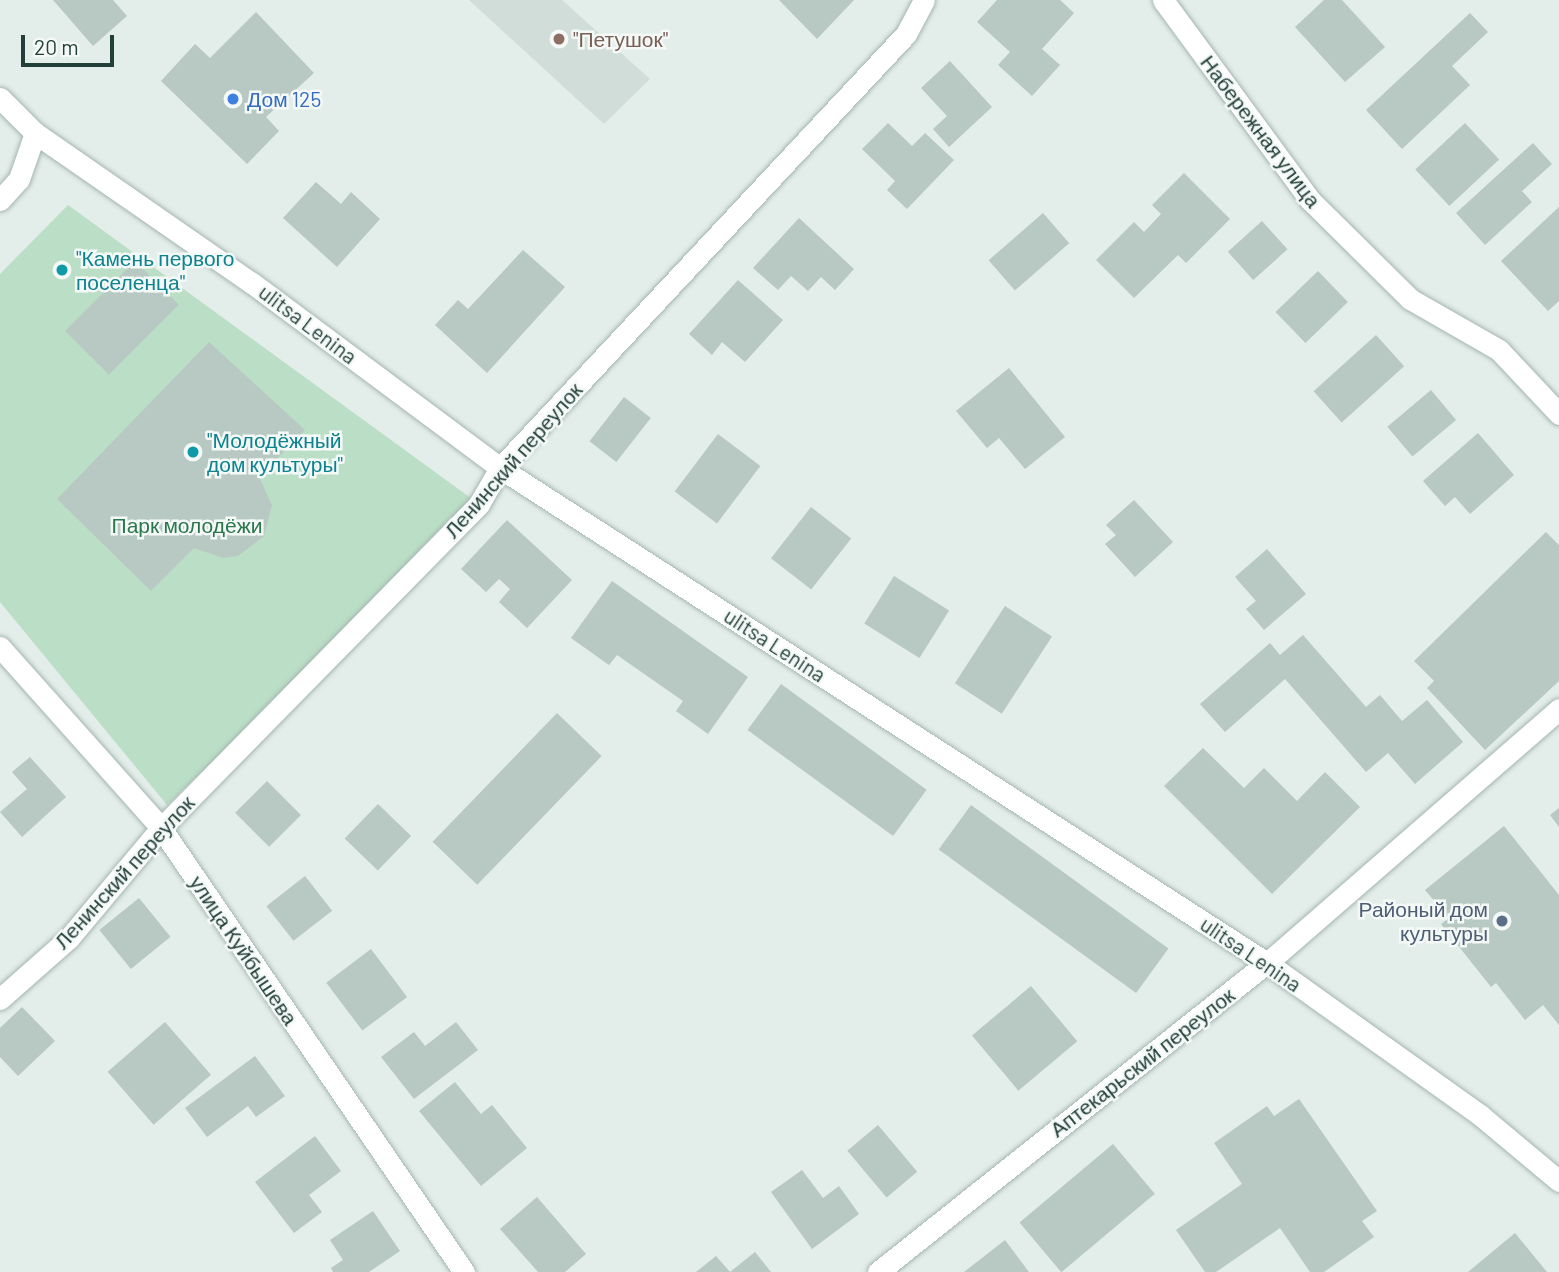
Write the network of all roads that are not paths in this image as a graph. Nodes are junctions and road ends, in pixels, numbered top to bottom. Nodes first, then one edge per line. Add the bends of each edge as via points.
1 (924, 0) edge
2 (1163, 0) edge
3 (0, 98) edge
4 (35, 133) junction
5 (0, 200) edge
6 (1559, 414) edge
7 (500, 468) junction
8 (0, 647) edge
9 (1559, 709) edge
10 (161, 828) junction
11 (1267, 963) junction
12 (0, 999) edge
13 (1559, 1181) edge
14 (464, 1272) edge
15 (878, 1272) edge

1 - 7 street, Ленинский переулок via 906,34
2 - 6 street, Набережная улица via 1310,200 1410,299 1499,349
3 - 4 street, ulitsa Lenina
4 - 5 street via 19,179
4 - 7 street, ulitsa Lenina via 252,283
7 - 10 street, Ленинский переулок via 479,504
7 - 11 street, ulitsa Lenina
8 - 10 street, улица Куйбышева
9 - 11 street, Аптекарьский переулок
10 - 12 street, Ленинский переулок via 69,938
10 - 14 street, улица Куйбышева
11 - 13 street, ulitsa Lenina via 1480,1115
11 - 15 street, Аптекарьский переулок

